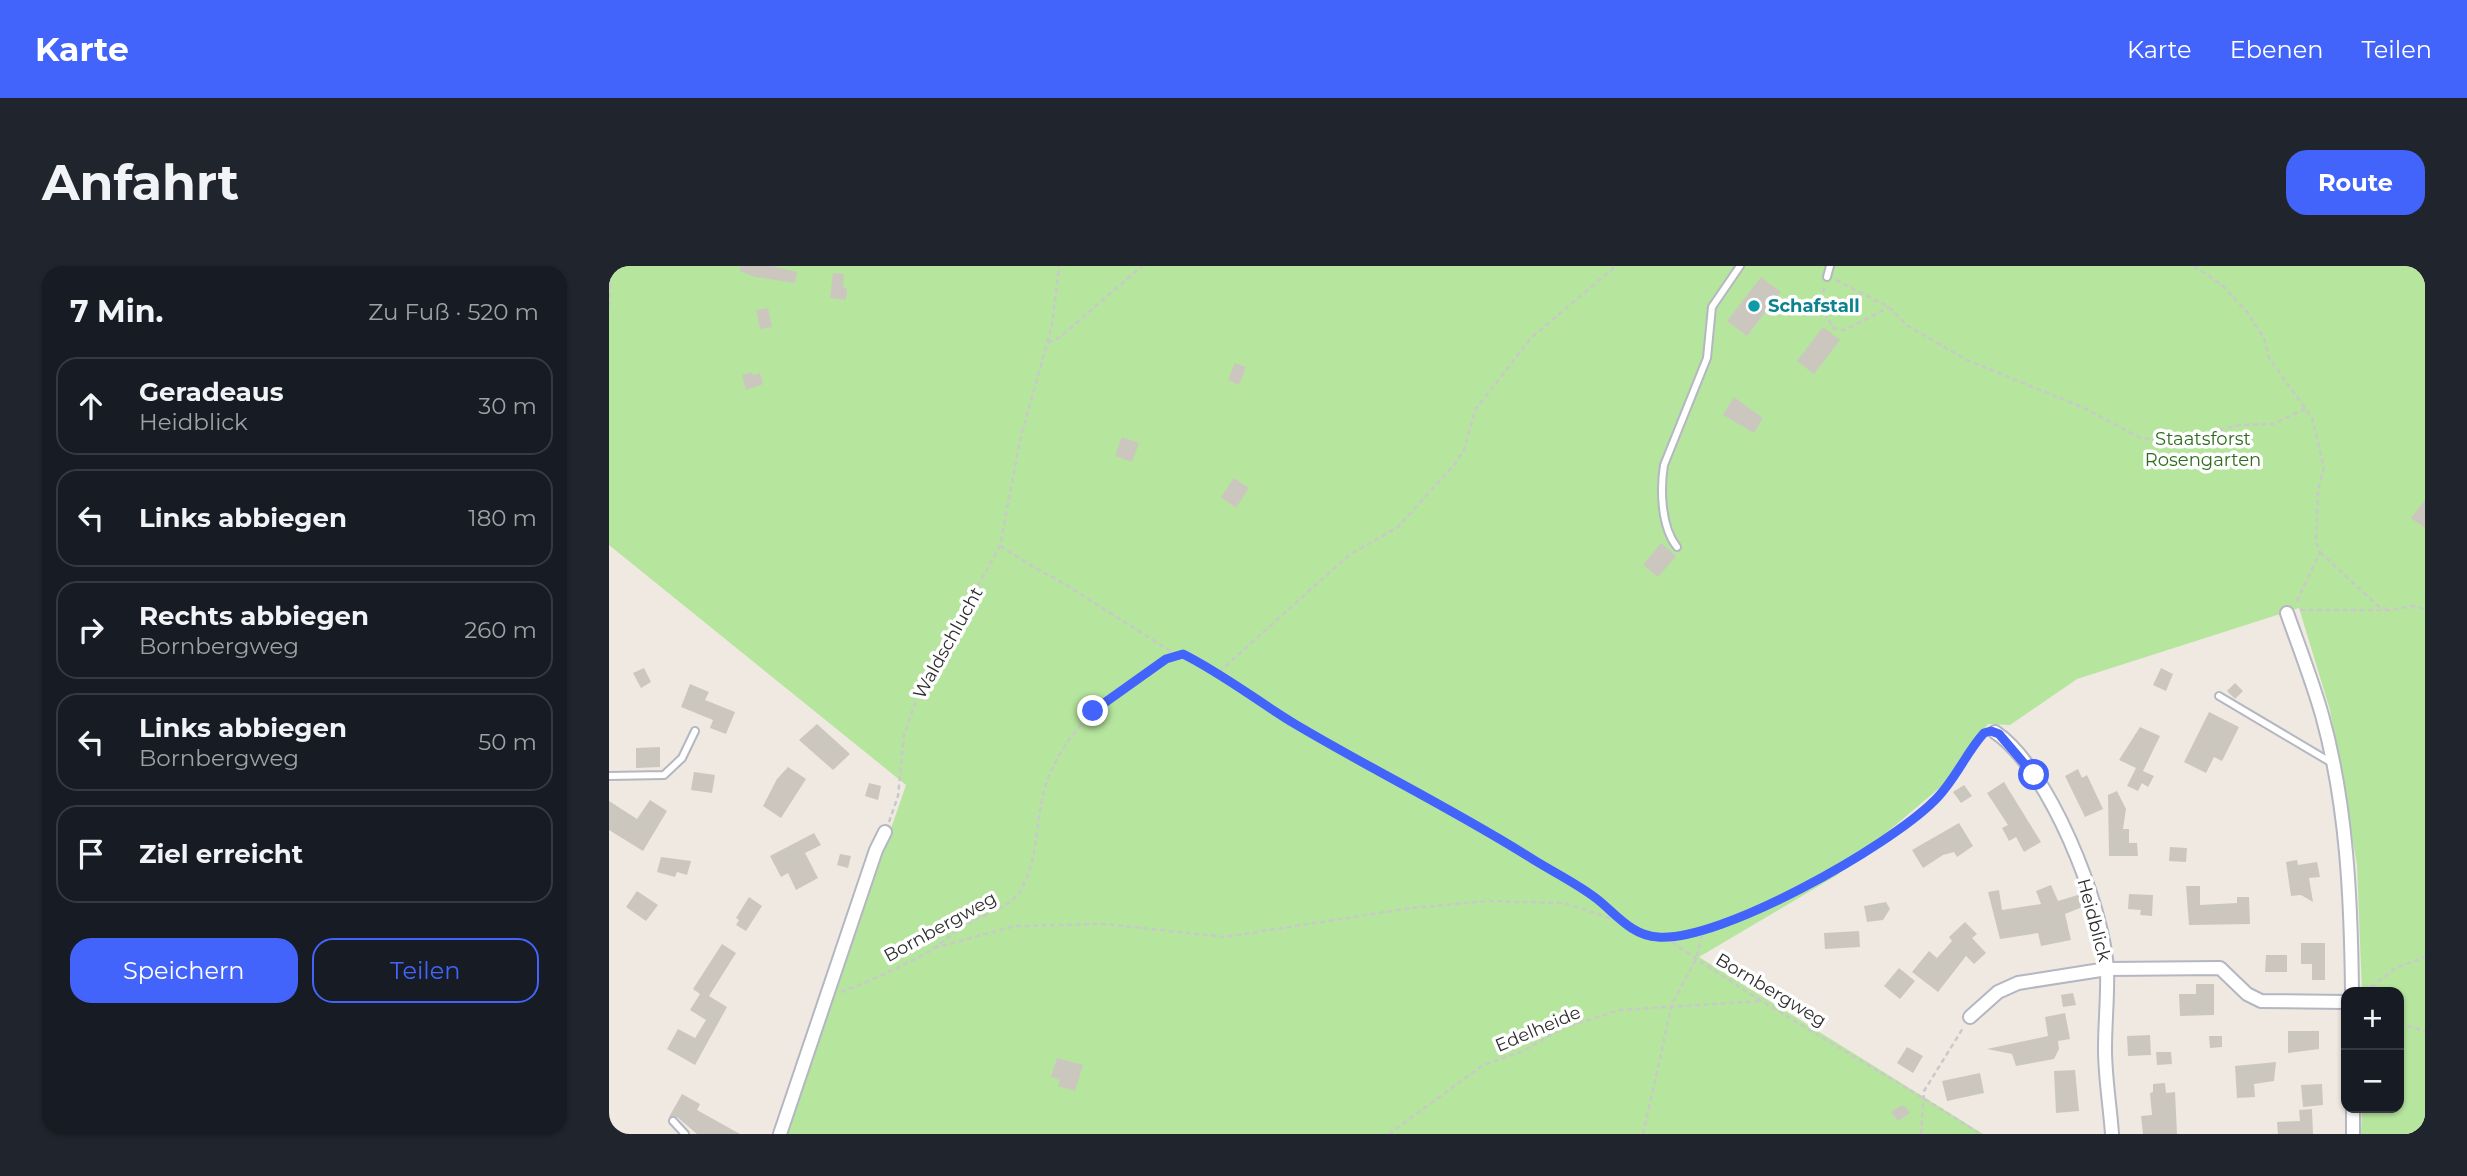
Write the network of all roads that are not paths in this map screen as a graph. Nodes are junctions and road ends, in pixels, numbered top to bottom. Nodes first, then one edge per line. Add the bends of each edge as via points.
1 (1739, 266) edge
2 (1830, 266) edge
3 (1827, 277) road end
4 (1677, 547) dead end
5 (2287, 613) dead end
6 (2219, 696) dead end
7 (695, 731) dead end
8 (1995, 732) road end
9 (2332, 763) junction
10 (609, 776) edge
11 (885, 832) road end
12 (2107, 969) junction
13 (2352, 987) edge
14 (2341, 1002) edge
15 (1970, 1017) road end
16 (2353, 1113) edge
17 (673, 1121) dead end
18 (685, 1134) edge
19 (780, 1134) edge
20 (2112, 1134) edge
21 (2353, 1134) edge

1 - 4 lane via 1711,307 1707,358 1664,465 1667,534
2 - 3 lane
5 - 9 street via 2322,717
6 - 9 lane
7 - 10 lane via 682,758 664,775
8 - 12 street, Heidblick via 2034,775 2058,814 2091,900
9 - 13 street via 2349,877
11 - 19 street
12 - 14 street via 2220,968 2246,994 2261,1001
12 - 15 street via 2018,983 1998,992
12 - 20 street, Heidblick via 2105,1052
16 - 21 street
17 - 18 lane

